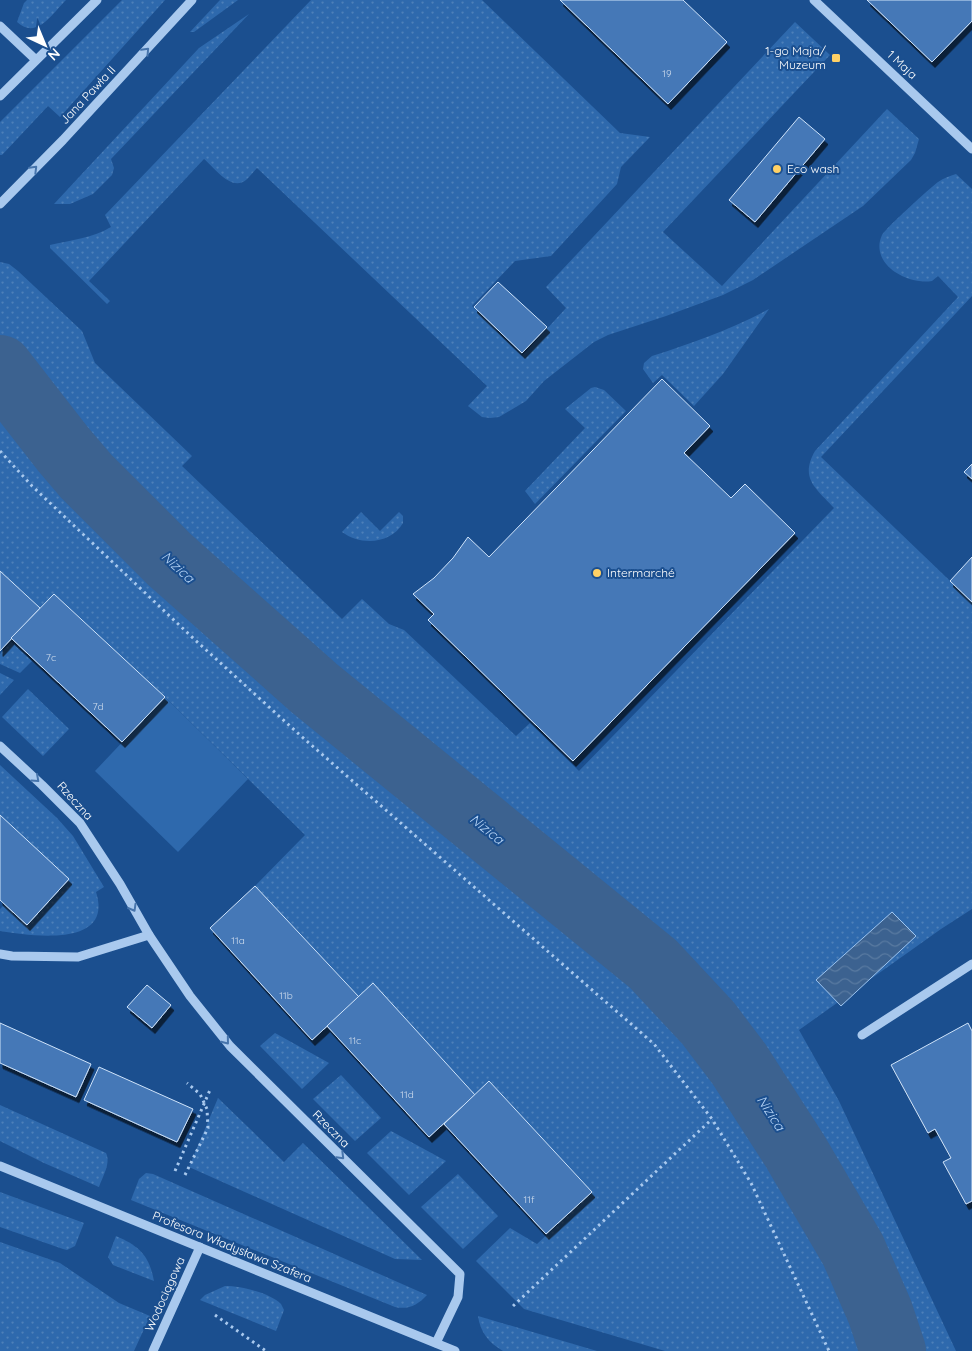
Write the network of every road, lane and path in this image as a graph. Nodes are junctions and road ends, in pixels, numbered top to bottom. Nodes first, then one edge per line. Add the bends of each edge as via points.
1 (97, 0) edge
2 (192, 0) edge
3 (814, 0) edge
4 (0, 26) edge
5 (36, 60) junction
6 (0, 96) edge
7 (972, 149) edge
8 (0, 204) edge
9 (0, 451) edge
10 (0, 746) edge
11 (149, 935) junction
12 (0, 954) edge
13 (972, 964) edge
14 (862, 1035) dead end
15 (187, 1084) dead end
16 (210, 1090) dead end
17 (205, 1104) junction
18 (712, 1119) junction
19 (0, 1166) edge
20 (175, 1171) dead end
21 (185, 1175) dead end
22 (200, 1247) junction
23 (513, 1306) dead end
24 (215, 1315) dead end
25 (436, 1343) junction
26 (153, 1351) edge
27 (266, 1351) edge
28 (455, 1351) edge
29 (829, 1351) edge

1 - 5 street
8 -> 2 street, Jana Pawła II
3 - 7 street, 1 Maja
4 - 5 street
5 - 6 street
9 - 18 path via 32,486 194,639 654,1044
10 -> 11 street, Rzeczna via 80,823
11 - 12 street via 78,957
11 -> 25 street, Rzeczna via 190,996 230,1046 460,1274 458,1297
13 - 14 street
15 - 17 path via 200,1094
16 - 17 path
17 - 20 path
17 - 21 path via 208,1128
18 - 23 path
18 - 29 path via 751,1183
19 - 22 street, Profesora Władysława Szafera
22 - 25 street, Profesora Władysława Szafera
22 - 26 street, Wodociągowa
24 - 27 path
25 - 28 street, Profesora Władysława Szafera

